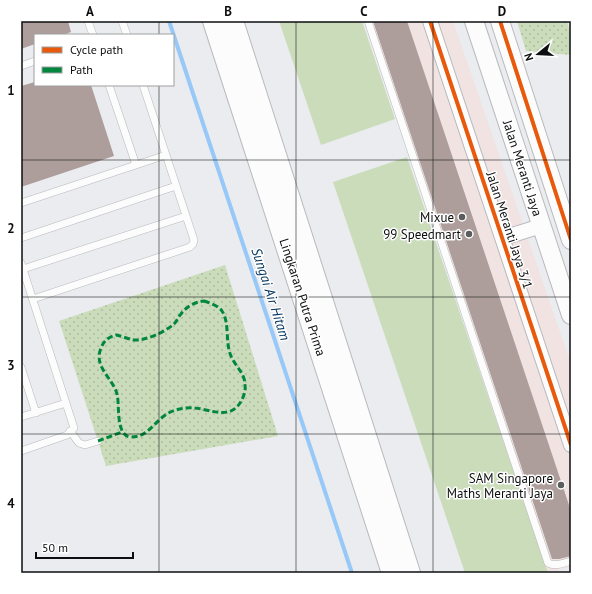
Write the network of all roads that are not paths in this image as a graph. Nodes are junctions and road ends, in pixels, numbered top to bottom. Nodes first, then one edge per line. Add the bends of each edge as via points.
1 (88, 21) edge
2 (122, 21) edge
3 (213, 21) edge
4 (233, 21) edge
5 (368, 21) edge
6 (430, 21) edge
7 (474, 21) edge
8 (500, 21) edge
9 (93, 34) edge
10 (127, 34) edge
11 (34, 61) edge
12 (21, 66) edge
13 (109, 86) edge
14 (143, 86) edge
15 (166, 155) junction
16 (136, 165) junction
17 (176, 186) junction
18 (21, 203) edge
19 (186, 216) junction
20 (541, 226) junction
21 (21, 238) edge
22 (503, 238) junction
23 (571, 240) edge
24 (22, 266) edge
25 (33, 299) junction
26 (571, 315) edge
27 (21, 367) edge
28 (66, 403) junction
29 (36, 413) junction
30 (21, 417) edge
31 (70, 431) junction
32 (98, 441) dead end
33 (571, 445) edge
34 (21, 451) edge
35 (571, 561) edge
36 (392, 573) edge
37 (410, 573) edge

1 - 9 lane
2 - 10 lane
3 - 36 main road, Lingkaran Putra Prima
4 - 37 main road, Lingkaran Putra Prima
5 - 35 lane via 548,564
6 - 22 street, Jalan Meranti Jaya 3/1
7 - 20 street, Jalan Meranti Jaya
8 - 23 street, Jalan Meranti Jaya
11 - 12 lane
13 - 16 lane
14 - 15 lane
15 - 16 lane
15 - 17 lane
16 - 18 lane
17 - 19 lane
17 - 21 lane
19 - 24 lane
19 - 25 lane via 194,240 190,247
20 - 22 street
20 - 26 street, Jalan Meranti Jaya
22 - 33 street, Jalan Meranti Jaya 3/1
24 - 25 lane
25 - 28 lane
27 - 29 lane
28 - 29 lane
28 - 31 lane via 74,428
29 - 30 lane
31 - 32 lane via 79,443
31 - 34 lane via 67,435

